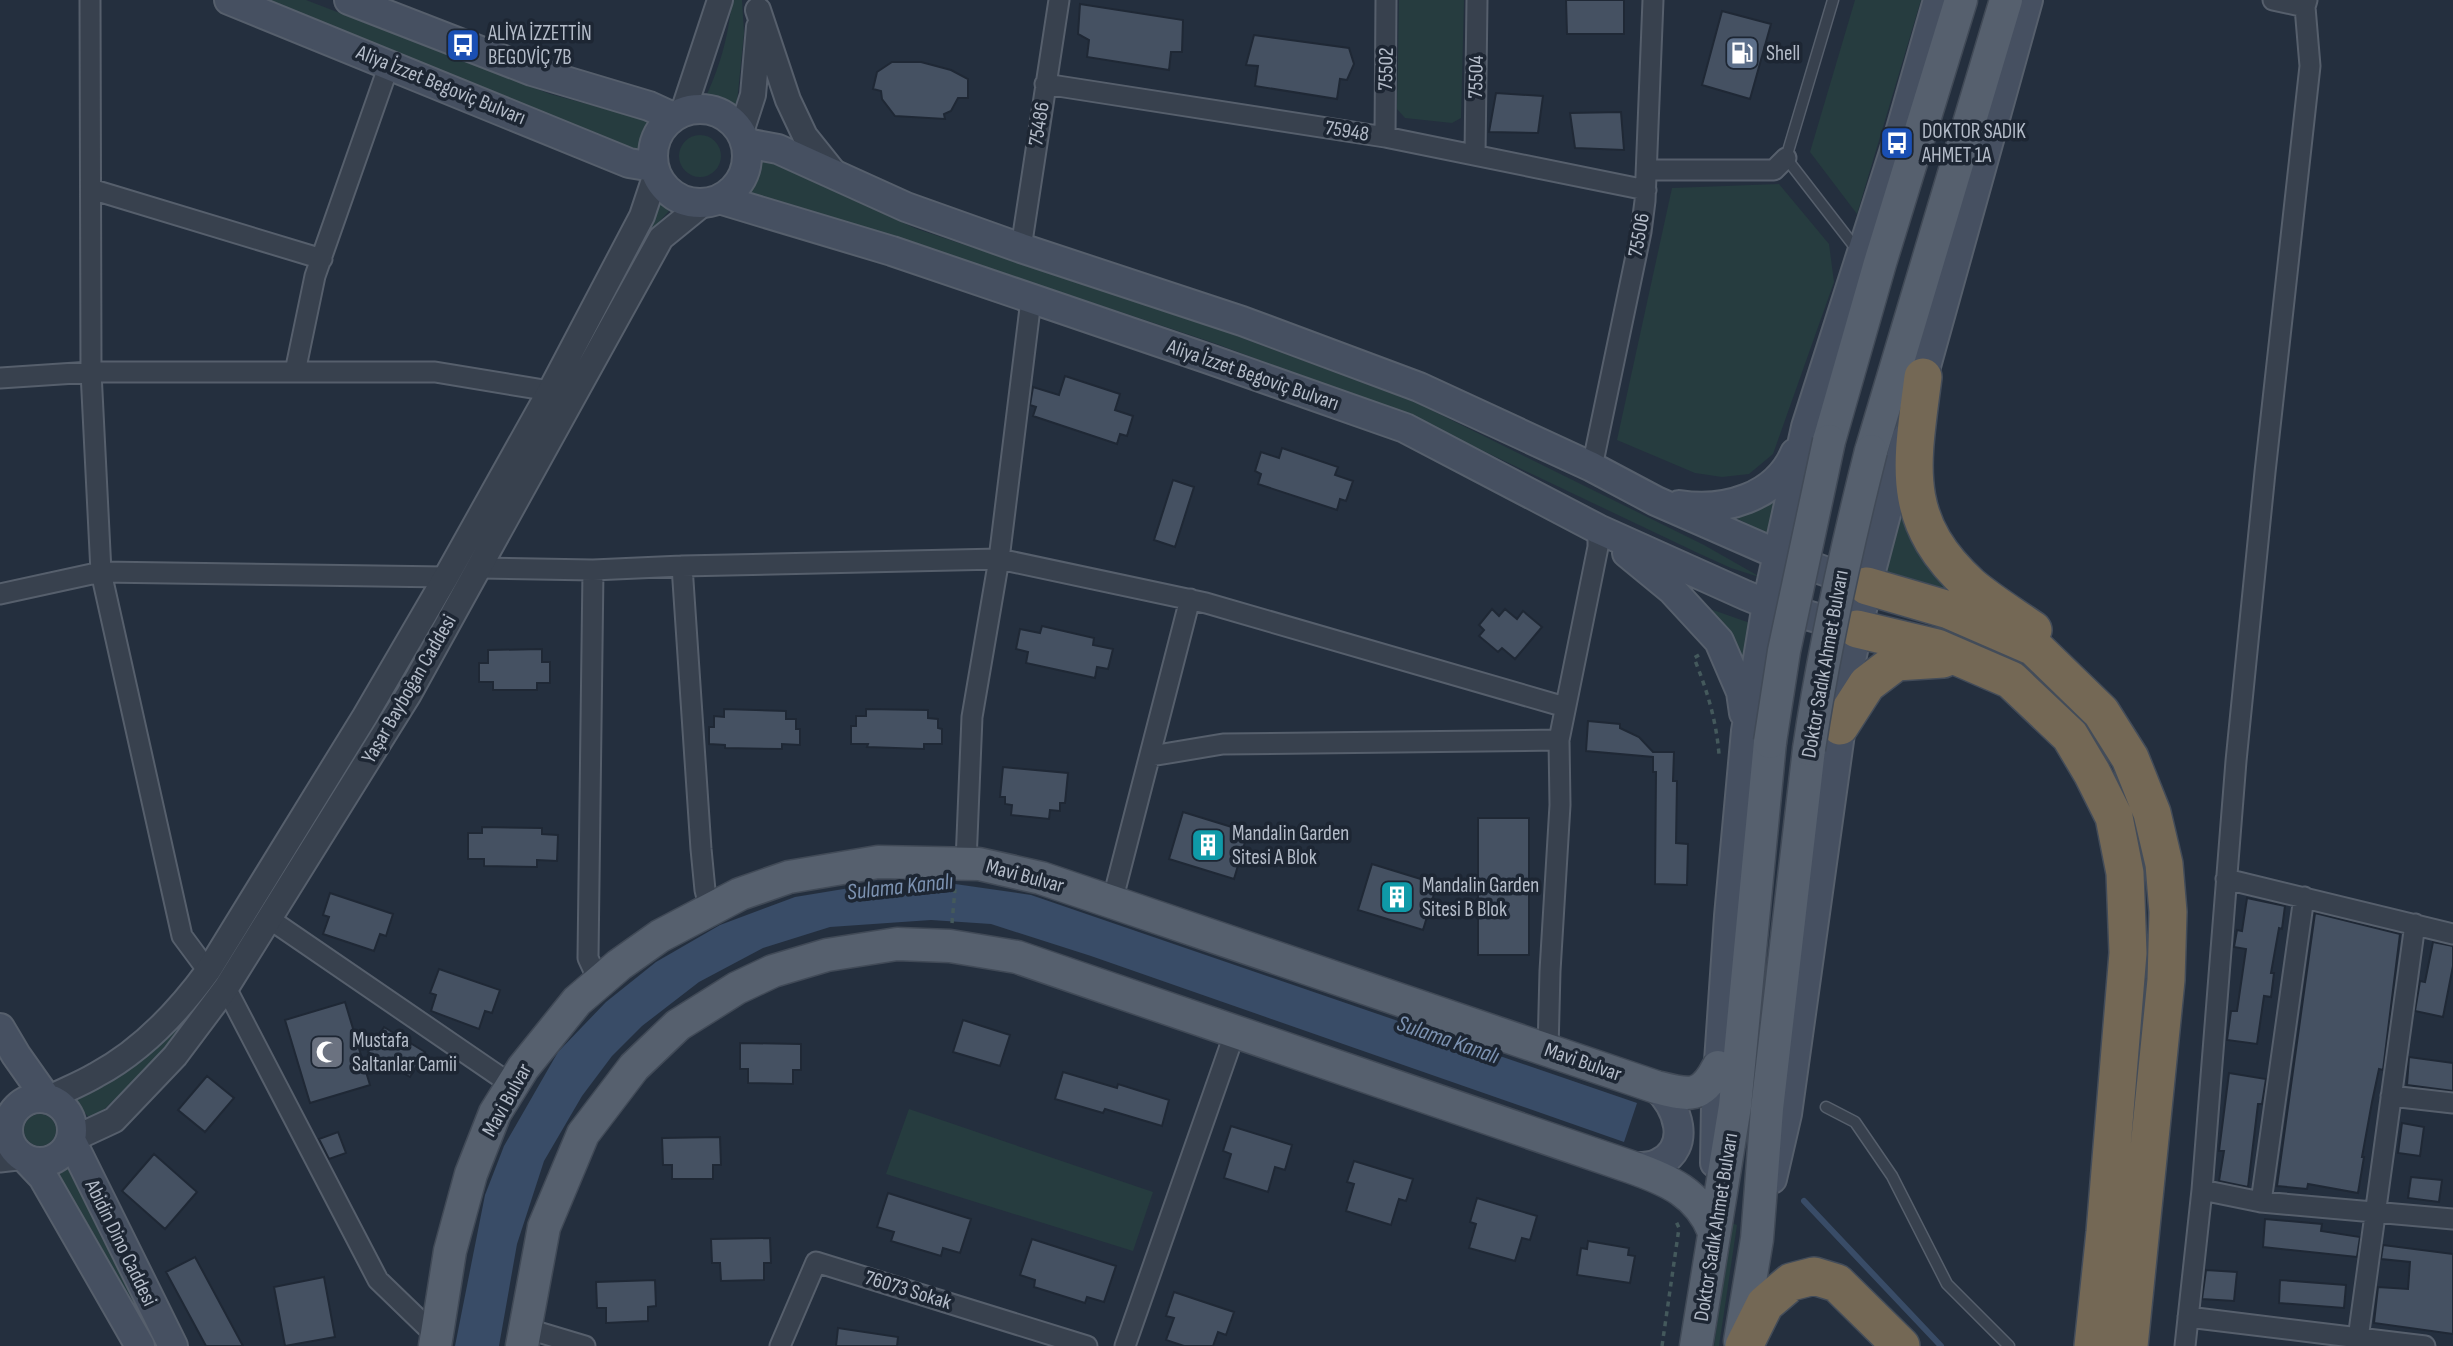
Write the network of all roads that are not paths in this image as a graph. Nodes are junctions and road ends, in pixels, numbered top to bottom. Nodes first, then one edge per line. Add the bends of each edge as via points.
1 (90, 0) edge
2 (229, 0) edge
3 (349, 0) edge
4 (720, 0) edge
5 (1059, 0) edge
6 (1386, 0) edge
7 (1477, 0) edge
8 (1653, 0) edge
9 (1833, 0) edge
10 (1938, 0) edge
11 (1961, 0) edge
12 (2006, 0) edge
13 (2028, 0) edge
14 (2273, 0) edge
15 (2306, 4) edge
16 (758, 5) edge
17 (389, 65) junction
18 (1045, 84) junction
19 (678, 115) junction
20 (1385, 137) junction
21 (743, 138) junction
22 (1475, 155) junction
23 (1786, 158) junction
24 (655, 171) junction
25 (837, 176) junction
26 (1647, 180) junction
27 (91, 189) junction
28 (711, 201) junction
29 (1021, 248) junction
30 (1860, 256) junction
31 (322, 259) junction
32 (1031, 300) junction
33 (91, 372) junction
34 (295, 372) junction
35 (1923, 377) junction
36 (0, 378) edge
37 (550, 391) junction
38 (1818, 434) junction
39 (1592, 467) junction
40 (1796, 468) junction
41 (1891, 492) junction
42 (1656, 501) junction
43 (1598, 528) junction
44 (1777, 554) junction
45 (999, 559) junction
46 (682, 566) junction
47 (480, 568) junction
48 (593, 570) junction
49 (101, 572) junction
50 (446, 577) junction
51 (1867, 586) junction
52 (0, 594) edge
53 (1190, 599) junction
54 (1767, 604) junction
55 (1857, 629) junction
56 (1961, 659) junction
57 (1565, 707) junction
58 (2101, 712) junction
59 (1559, 740) junction
60 (1753, 742) junction
61 (1828, 744) junction
62 (1151, 756) junction
63 (960, 874) junction
64 (2226, 879) junction
65 (2304, 897) junction
66 (1112, 902) junction
67 (710, 910) junction
68 (271, 920) junction
69 (2415, 925) junction
70 (2453, 934) edge
71 (217, 980) junction
72 (599, 982) junction
73 (0, 1028) edge
74 (1235, 1032) junction
75 (1548, 1050) junction
76 (1718, 1067) junction
77 (512, 1085) junction
78 (1656, 1087) junction
79 (2390, 1096) junction
80 (47, 1099) junction
81 (2453, 1103) edge
82 (0, 1107) edge
83 (1826, 1107) dead end
84 (4, 1136) edge
85 (71, 1140) junction
86 (13, 1161) edge
87 (1631, 1167) junction
88 (2202, 1190) junction
89 (2261, 1202) junction
90 (2374, 1213) junction
91 (2453, 1219) edge
92 (1714, 1232) junction
93 (2188, 1317) junction
94 (524, 1337) edge
95 (2357, 1341) edge
96 (436, 1342) edge
97 (140, 1346) edge
98 (173, 1346) edge
99 (584, 1346) edge
100 (780, 1346) edge
101 (1087, 1346) edge
102 (1125, 1346) edge
103 (1696, 1346) edge
104 (1739, 1346) edge
105 (1744, 1346) edge
106 (1901, 1346) edge
107 (2009, 1346) edge
108 (2093, 1346) edge
109 (2129, 1346) edge
110 (2185, 1346) edge
111 (2425, 1346) edge

1 - 27 street
2 - 17 main road, Aliya İzzet Begoviç Bulvarı
3 - 19 main road via 532,71
4 - 19 street
5 - 18 street, 75486
6 - 20 street, 75502
7 - 22 street, 75504
8 - 26 street, 75506
9 - 23 lane
10 - 30 main road
11 - 38 main road, Doktor Sadık Ahmet Bulvarı
12 - 61 main road, Doktor Sadık Ahmet Bulvarı, bridge via 1871,451 1841,570 1823,656
13 - 35 main road
14 - 15 street
15 - 64 street via 2311,66 2265,472
16 - 21 street via 753,95
16 - 25 street via 788,100 805,136
17 - 24 main road, Aliya İzzet Begoviç Bulvarı
17 - 31 street
18 - 20 street, 75948
18 - 29 street, 75486
19 - 21 main road via 710,110 737,125
19 - 24 main road via 659,133 654,146
20 - 22 street, 75948
21 - 25 main road
21 - 28 main road via 747,167 741,180 732,192
22 - 26 street, 75948
23 - 26 street, 75948 via 1774,170
23 - 30 lane
24 - 28 main road via 681,200
24 - 37 street, Yaşar Bayboğan Caddesi via 642,216
25 - 29 main road via 906,207
26 - 39 street, 75506 via 1641,232
27 - 31 street
27 - 33 street
28 - 32 main road, Aliya İzzet Begoviç Bulvarı via 892,251
28 - 47 street, Yaşar Bayboğan Caddesi via 661,238
29 - 39 main road via 1242,321 1419,387
30 - 38 main road
31 - 34 street
32 - 43 main road, Aliya İzzet Begoviç Bulvarı via 1405,428
32 - 45 street
33 - 34 street
33 - 36 street
33 - 49 street
34 - 37 street via 435,372
35 - 41 main road
35 - 58 highway via 1914,481 1930,540 1971,586 2040,636
37 - 50 street, Yaşar Bayboğan Caddesi
38 - 40 main road
38 - 42 main road via 1764,491 1724,506
38 - 60 main road, Doktor Sadık Ahmet Bulvarı, bridge via 1784,651
39 - 42 main road
40 - 41 main road via 1796,490 1805,515 1830,531 1866,526
40 - 44 main road
41 - 51 main road
42 - 44 main road
43 - 54 main road, Aliya İzzet Begoviç Bulvarı
43 - 57 street
43 - 60 main road via 1672,590 1719,641 1741,692
44 - 51 main road
44 - 54 main road
45 - 46 street
45 - 53 street
45 - 63 street via 972,717
46 - 48 street
46 - 67 street via 703,877
47 - 48 street
47 - 68 street, Yaşar Bayboğan Caddesi
48 - 72 street via 589,958
49 - 50 street
49 - 52 street
49 - 71 street via 182,936
50 - 71 street, Yaşar Bayboğan Caddesi
51 - 55 main road
51 - 58 highway via 1949,610 2034,647
53 - 57 street
53 - 62 street
54 - 55 main road, Aliya İzzet Begoviç Bulvarı
54 - 60 main road
55 - 56 highway via 1937,648
55 - 61 main road
56 - 61 highway via 1896,662 1867,684
56 - 108 highway via 2011,680 2070,736 2114,817 2125,873 2128,953
57 - 59 street
58 - 109 highway via 2130,758 2152,813 2164,864 2168,912 2166,980
59 - 62 street via 1223,744
59 - 75 street
60 - 61 main road via 1753,725 1766,708 1797,701 1821,713 1833,739
60 - 76 main road via 1729,916
60 - 92 main road, Doktor Sadık Ahmet Bulvarı via 1752,907 1735,1106
61 - 104 main road, Doktor Sadık Ahmet Bulvarı via 1767,1109 1757,1240
62 - 66 street
63 - 66 main road, Mavi Bulvar via 1041,878
63 - 67 main road, Mavi Bulvar via 878,862 789,877
64 - 65 street
64 - 88 street
65 - 69 street
65 - 89 street
66 - 75 main road, Mavi Bulvar
67 - 72 main road, Mavi Bulvar via 660,936
68 - 71 street, Yaşar Bayboğan Caddesi
68 - 77 street
69 - 70 street
69 - 79 street
71 - 80 street, Yaşar Bayboğan Caddesi via 191,995 150,1037 98,1074
71 - 85 street, Yaşar Bayboğan Caddesi via 174,1056 114,1119
71 - 96 street via 378,1280
72 - 77 main road, Mavi Bulvar via 577,1001
73 - 80 main road
74 - 87 main road
74 - 94 main road via 1017,957 950,946 897,944 828,955 773,971 678,1025 634,1067 583,1134 544,1227
74 - 102 street
75 - 78 main road, Mavi Bulvar
76 - 78 main road, Mavi Bulvar via 1700,1091 1684,1094
76 - 92 main road
77 - 96 main road, Mavi Bulvar via 495,1113 471,1174 450,1251
78 - 87 main road via 1675,1110 1678,1141 1660,1163
79 - 81 street
79 - 90 street
80 - 84 main road via 27,1101 19,1107
80 - 85 main road via 70,1118
82 - 84 main road
83 - 107 lane via 1855,1122 1892,1176 1947,1284
84 - 86 main road via 18,1153
85 - 86 main road via 66,1150 48,1161
85 - 98 main road, Abidin Dino Caddesi
86 - 97 main road, Abidin Dino Caddesi via 43,1177
87 - 92 main road via 1660,1177 1691,1196 1709,1217
88 - 89 street
88 - 93 street
89 - 90 street
90 - 91 street
90 - 95 street
92 - 103 main road, Doktor Sadık Ahmet Bulvarı
93 - 95 street
93 - 110 street
94 - 99 street
95 - 111 street
100 - 101 street, 76073 Sokak via 816,1262
105 - 106 highway via 1765,1304 1791,1282 1814,1276 1837,1283

